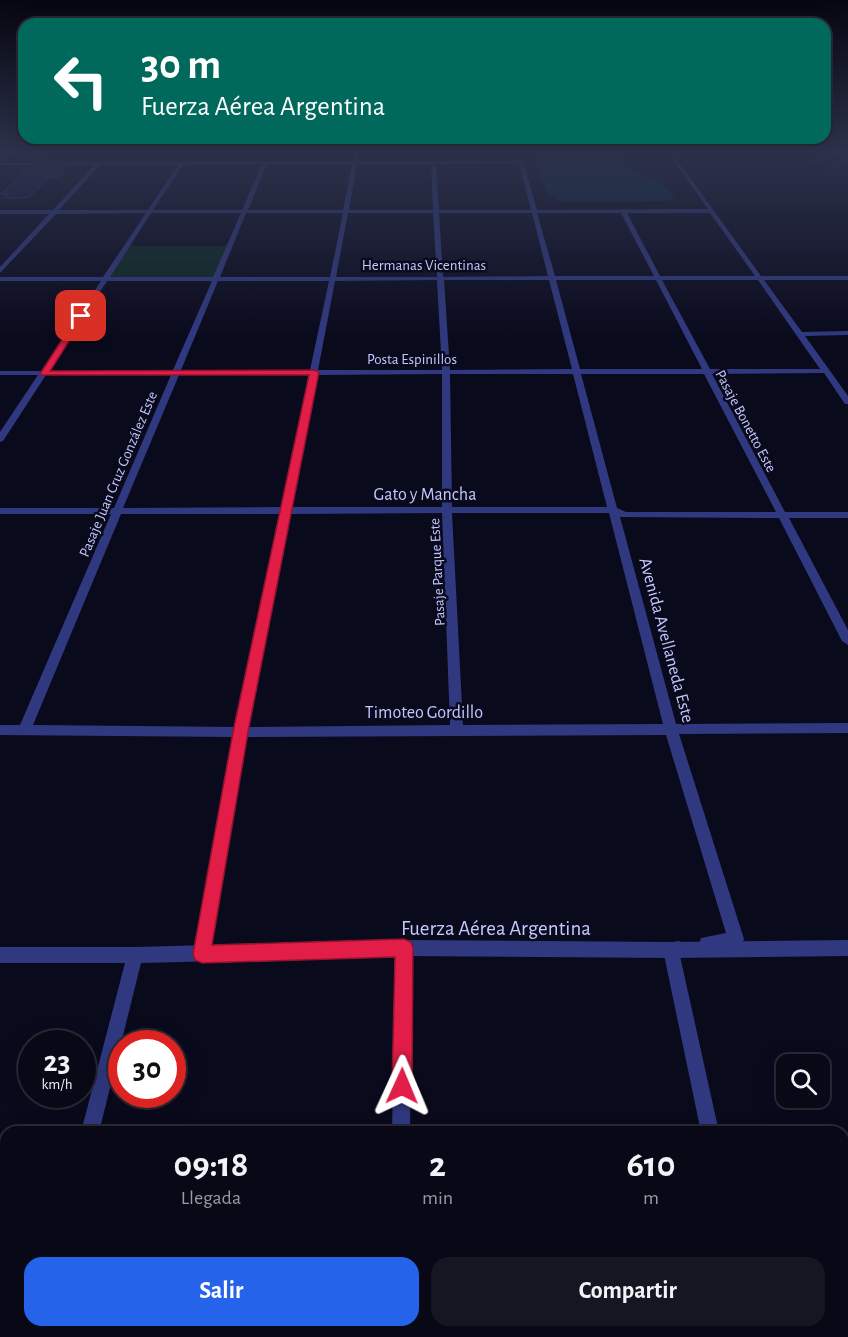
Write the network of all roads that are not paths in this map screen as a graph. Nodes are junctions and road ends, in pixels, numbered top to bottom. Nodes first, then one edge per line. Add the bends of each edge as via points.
1 (55, 212) edge
2 (151, 212) edge
3 (246, 212) edge
4 (346, 212) edge
5 (436, 212) edge
6 (528, 212) edge
7 (536, 212) edge
8 (624, 212) edge
9 (711, 212) edge
10 (0, 271) edge
11 (106, 278) junction
12 (218, 278) junction
13 (439, 278) junction
14 (658, 278) junction
15 (758, 278) junction
16 (848, 278) edge
17 (0, 279) edge
18 (332, 279) junction
19 (550, 280) junction
20 (848, 333) edge
21 (801, 334) junction
22 (825, 370) junction
23 (705, 371) junction
24 (177, 372) junction
25 (314, 372) junction
26 (577, 372) junction
27 (0, 373) edge
28 (446, 373) junction
29 (44, 374) junction
30 (848, 402) edge
31 (0, 439) edge
32 (117, 509) junction
33 (284, 510) junction
34 (447, 510) junction
35 (614, 510) junction
36 (0, 511) edge
37 (781, 515) junction
38 (848, 515) edge
39 (848, 642) edge
40 (848, 728) edge
41 (457, 729) junction
42 (672, 729) junction
43 (0, 730) edge
44 (24, 730) junction
45 (241, 732) junction
46 (404, 948) junction
47 (848, 948) edge
48 (671, 950) junction
49 (0, 954) edge
50 (202, 954) junction
51 (135, 955) junction
52 (92, 1126) edge
53 (401, 1126) edge
54 (709, 1126) edge

1 - 10 street
2 - 11 street
3 - 12 street, Pasaje Juan Cruz González Este
4 - 18 street
5 - 13 street, Pasaje Parque Este
6 - 19 street, Avenida Avellaneda Este
7 - 19 street, Avenida Avellaneda Este
8 - 14 street, Pasaje Bonetto Este
9 - 15 street
11 - 12 street, Hermanas Vicentinas
11 - 17 street, Hermanas Vicentinas
11 - 29 street
12 - 18 street, Hermanas Vicentinas
12 - 24 street, Pasaje Juan Cruz González Este
13 - 18 street, Hermanas Vicentinas
13 - 19 street, Hermanas Vicentinas
13 - 28 street, Pasaje Parque Este
14 - 15 street, Hermanas Vicentinas
14 - 19 street, Hermanas Vicentinas
14 - 23 street, Pasaje Bonetto Este
15 - 16 street, Hermanas Vicentinas
15 - 21 street
18 - 25 street
19 - 26 street, Avenida Avellaneda Este
20 - 21 street
21 - 22 street
22 - 23 street, Posta Espinillos
22 - 30 street
23 - 26 street, Posta Espinillos
23 - 37 street, Pasaje Bonetto Este
24 - 25 street, Posta Espinillos
24 - 29 street, Posta Espinillos
24 - 32 street, Pasaje Juan Cruz González Este
25 - 28 street, Posta Espinillos
25 - 33 street
26 - 28 street, Posta Espinillos
26 - 35 street, Avenida Avellaneda Este
27 - 29 street, Posta Espinillos
28 - 34 street, Pasaje Parque Este
29 - 31 street
32 - 33 street, Gato y Mancha
32 - 36 street, Gato y Mancha
32 - 44 street, Pasaje Juan Cruz González Este
33 - 34 street, Gato y Mancha
33 - 45 street
34 - 35 street, Gato y Mancha
34 - 41 street, Pasaje Parque Este
35 - 37 street, Gato y Mancha via 624,515
35 - 42 street, Avenida Avellaneda Este
37 - 38 street, Gato y Mancha
37 - 39 street, Pasaje Bonetto Este
40 - 42 street, Timoteo Gordillo
41 - 42 street, Timoteo Gordillo
41 - 45 street, Timoteo Gordillo
42 - 48 street, Avenida Avellaneda Este via 736,939
43 - 44 street, Timoteo Gordillo
44 - 45 street, Timoteo Gordillo
45 - 50 street
46 - 48 street, Fuerza Aérea Argentina
46 - 50 street, Fuerza Aérea Argentina
46 - 53 street
47 - 48 street, Fuerza Aérea Argentina
48 - 54 street
49 - 51 street, Fuerza Aérea Argentina
50 - 51 street, Fuerza Aérea Argentina
51 - 52 street

